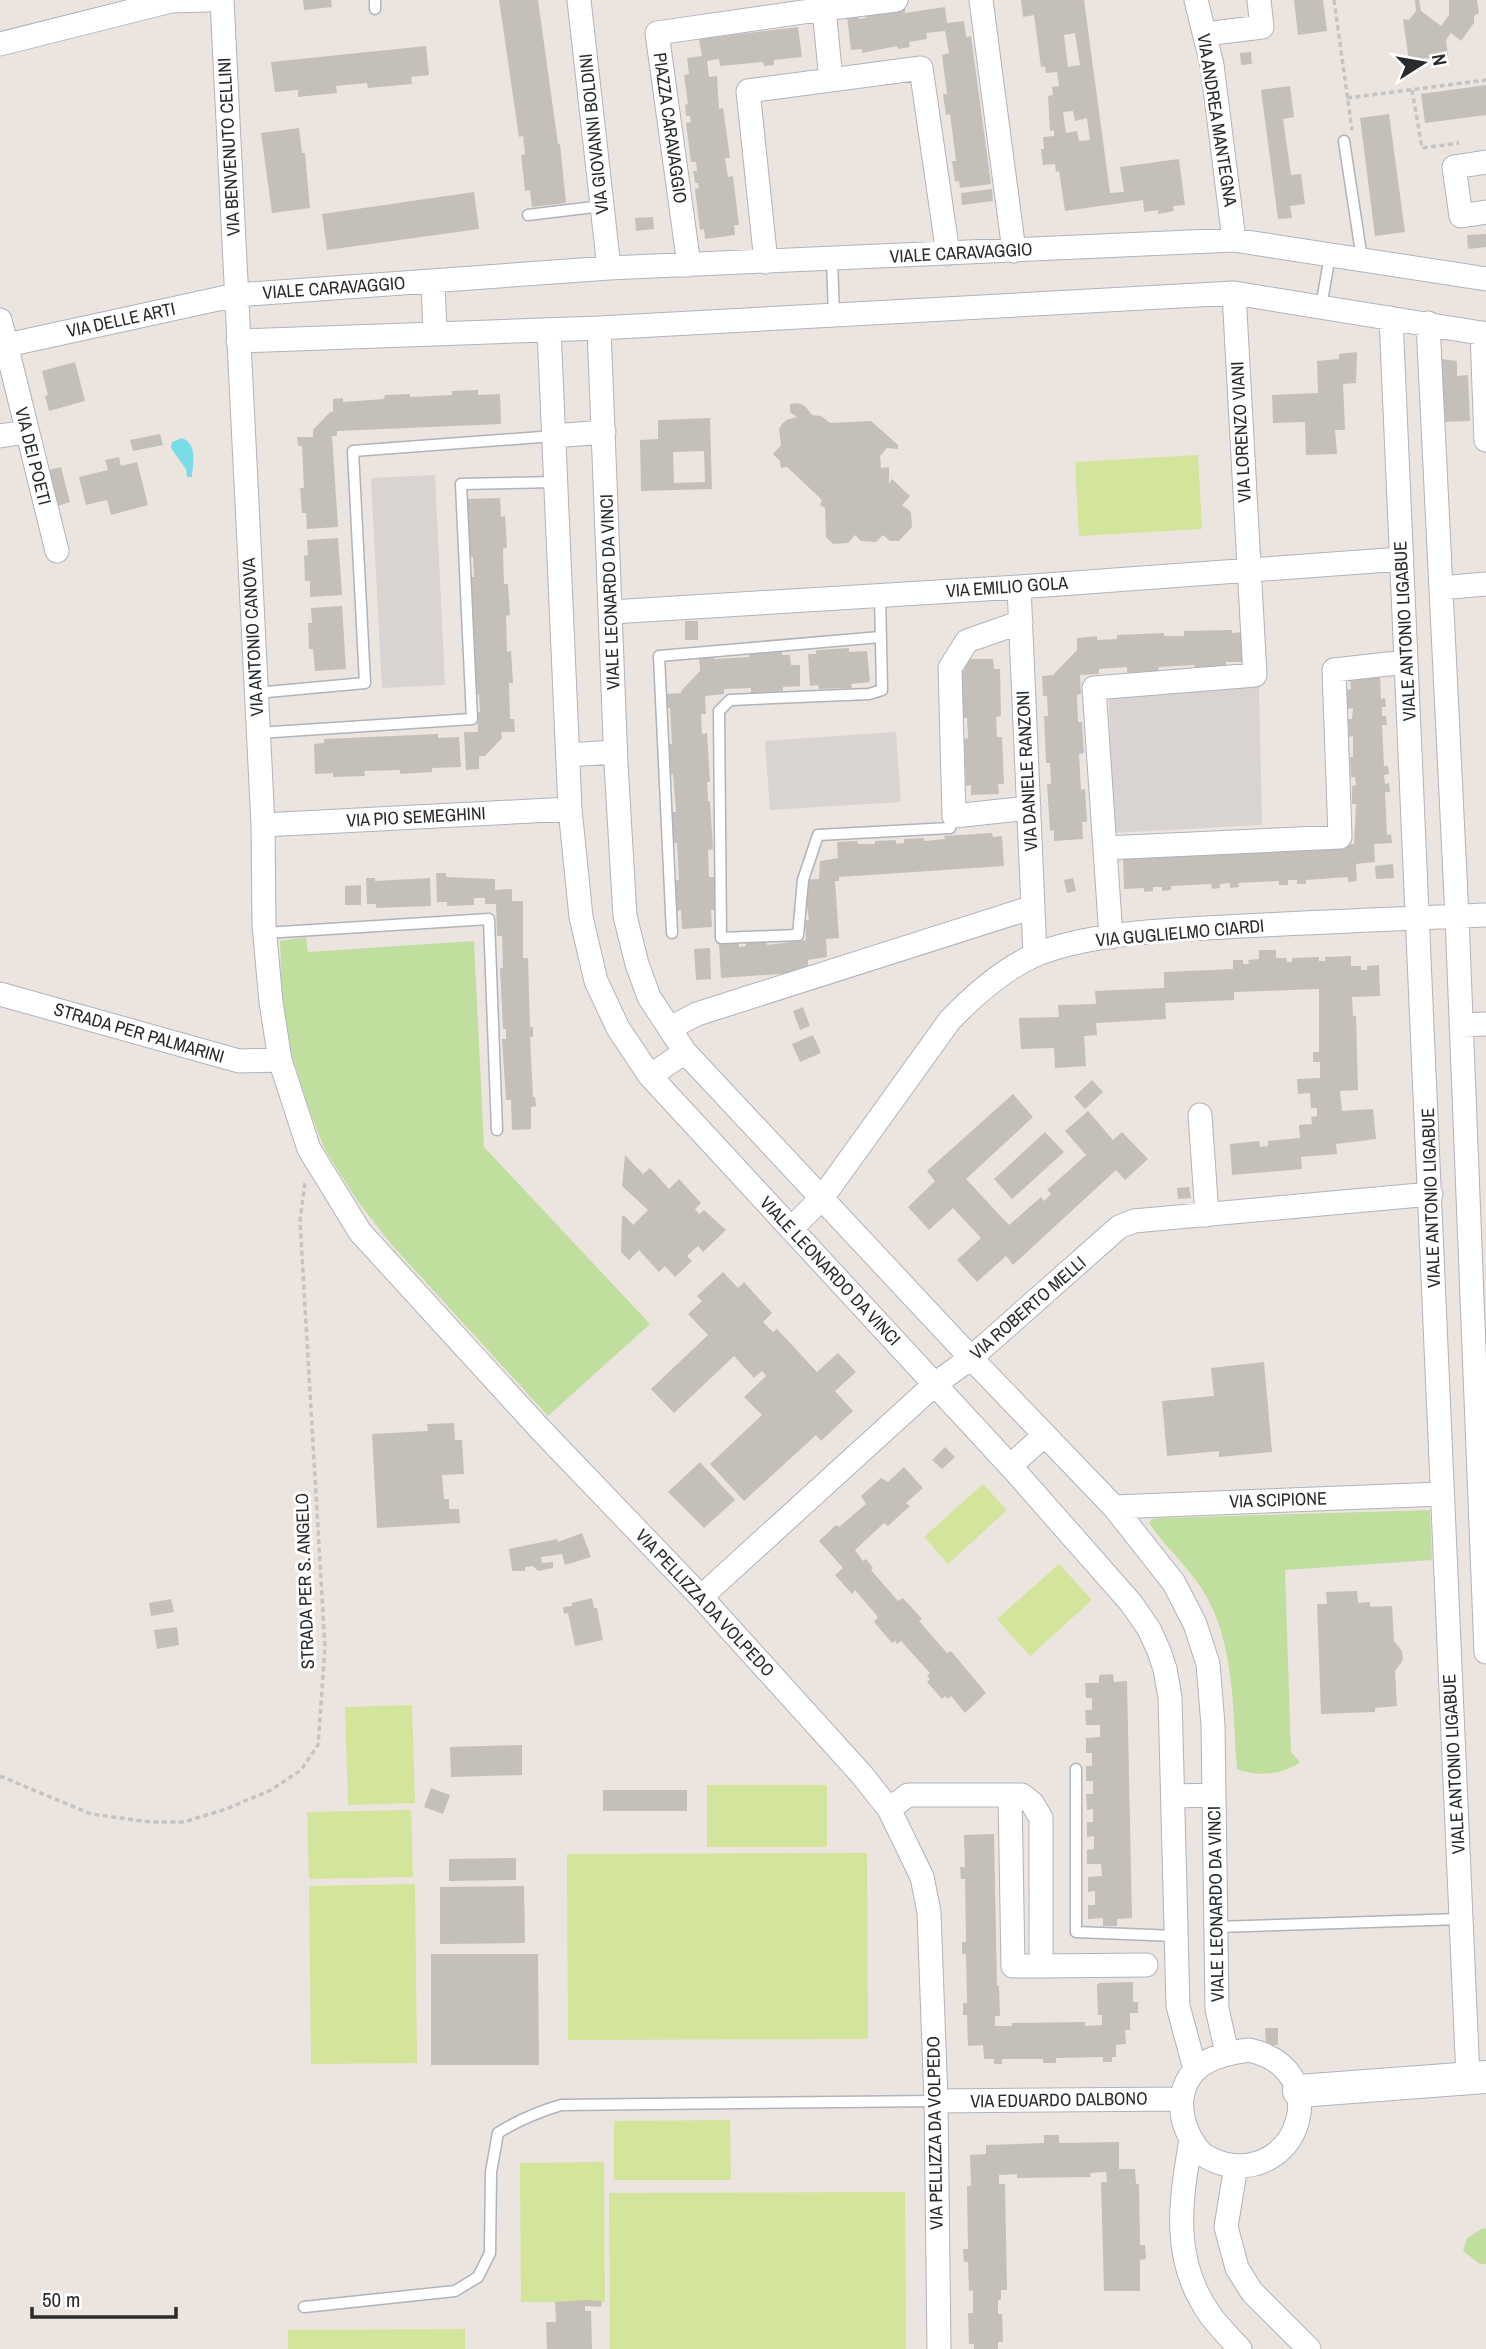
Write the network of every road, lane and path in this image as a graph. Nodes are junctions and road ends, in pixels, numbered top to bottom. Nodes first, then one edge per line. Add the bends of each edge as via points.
1 (207, 0) edge
2 (222, 0) edge
3 (579, 0) edge
4 (896, 0) edge
5 (981, 0) edge
6 (1196, 0) edge
7 (1259, 0) edge
8 (1334, 0) edge
9 (824, 9) junction
10 (1205, 34) junction
11 (0, 44) edge
12 (831, 80) junction
13 (1486, 80) edge
14 (1412, 90) junction
15 (1348, 99) junction
16 (1344, 141) joint
17 (1460, 143) dead end
18 (1486, 162) edge
19 (602, 206) junction
20 (1486, 212) edge
21 (528, 215) dead end
22 (1234, 240) junction
23 (1014, 251) junction
24 (948, 254) junction
25 (1331, 255) junction
26 (832, 259) junction
27 (1362, 260) junction
28 (766, 262) junction
29 (689, 265) junction
30 (609, 268) junction
31 (1486, 279) edge
32 (433, 281) junction
33 (1234, 293) junction
34 (236, 295) junction
35 (1321, 307) junction
36 (834, 315) junction
37 (1391, 317) junction
38 (0, 320) edge
39 (1428, 323) junction
40 (599, 328) junction
41 (549, 330) junction
42 (1484, 333) edge
43 (435, 334) junction
44 (238, 341) junction
45 (7, 345) junction
46 (26, 432) junction
47 (604, 432) junction
48 (0, 436) edge
49 (554, 436) junction
50 (1486, 440) edge
51 (556, 482) junction
52 (57, 551) dead end
53 (1402, 559) junction
54 (1249, 570) junction
55 (1486, 584) edge
56 (1019, 587) junction
57 (1441, 588) junction
58 (880, 595) junction
59 (611, 611) junction
60 (1021, 622) junction
61 (880, 637) junction
62 (1406, 663) junction
63 (256, 694) junction
64 (258, 733) junction
65 (615, 752) junction
66 (568, 755) junction
67 (1029, 808) junction
68 (570, 809) junction
69 (954, 816) junction
70 (263, 825) junction
71 (1105, 848) junction
72 (1034, 907) junction
73 (1486, 915) edge
74 (1418, 917) junction
75 (1457, 917) junction
76 (265, 933) junction
77 (672, 933) dead end
78 (1111, 937) junction
79 (1035, 955) junction
80 (0, 994) edge
81 (1461, 1024) junction
82 (1486, 1024) edge
83 (670, 1028) junction
84 (685, 1052) junction
85 (280, 1060) junction
86 (650, 1076) junction
87 (1475, 1094) edge
88 (1200, 1115) dead end
89 (497, 1130) dead end
90 (309, 1149) junction
91 (1431, 1194) junction
92 (822, 1198) junction
93 (1207, 1214) junction
94 (791, 1229) junction
95 (971, 1358) junction
96 (935, 1384) junction
97 (1045, 1435) junction
98 (1010, 1466) junction
99 (1482, 1492) edge
100 (1442, 1494) junction
101 (1114, 1507) junction
102 (701, 1597) junction
103 (1485, 1625) edge
104 (1486, 1652) edge
105 (1076, 1769) dead end
106 (0, 1776) edge
107 (1214, 1795) junction
108 (1173, 1796) junction
109 (889, 1809) junction
110 (1461, 1919) junction
111 (1216, 1927) junction
112 (1177, 1937) junction
113 (1146, 1965) dead end
114 (1227, 2053) junction
115 (1195, 2069) junction
116 (1477, 2078) edge
117 (1299, 2091) junction
118 (1182, 2099) junction
119 (936, 2101) junction
120 (1191, 2140) junction
121 (1236, 2166) junction
122 (304, 2307) dead end
123 (939, 2349) edge
124 (1240, 2349) edge
125 (1309, 2349) edge

1 - 11 street via 171,1
2 - 34 street, VIA BENVENUTO CELLINI
3 - 19 street, VIA GIOVANNI BOLDINI
4 - 9 street, PIAZZA CARAVAGGIO
5 - 23 street
6 - 10 street, VIA ANDREA MANTEGNA
7 - 10 street via 1262,27
8 - 15 path
9 - 12 street
9 - 29 street, PIAZZA CARAVAGGIO via 657,33
10 - 22 street, VIA ANDREA MANTEGNA
12 - 24 street via 921,68
12 - 28 street via 748,91
13 - 14 path
14 - 15 path
14 - 17 path via 1422,148
15 - 16 path via 1353,132
16 - 27 lane
18 - 20 street via 1454,167 1461,216
19 - 21 lane
19 - 30 street, VIA GIOVANNI BOLDINI
22 - 23 street, VIALE CARAVAGGIO
22 - 25 street, VIALE CARAVAGGIO
23 - 24 street, VIALE CARAVAGGIO
24 - 26 street, VIALE CARAVAGGIO
25 - 27 street, VIALE CARAVAGGIO
25 - 35 lane
26 - 28 street, VIALE CARAVAGGIO
26 - 36 lane
27 - 31 street, VIALE CARAVAGGIO
28 - 29 street, VIALE CARAVAGGIO
29 - 30 street, VIALE CARAVAGGIO
30 - 32 street, VIALE CARAVAGGIO
32 - 34 street, VIALE CARAVAGGIO
32 - 43 street
33 - 35 street
33 - 36 street
33 - 54 street, VIA LORENZO VIANI
34 - 44 street
34 - 45 street, VIA DELLE ARTI
35 - 37 street
36 - 40 street
37 - 39 street
37 - 53 street, VIALE ANTONIO LIGABUE
38 - 45 street, VIA DEI POETI
39 - 42 street
39 - 57 street, VIALE ANTONIO LIGABUE
40 - 41 street
40 - 47 street, VIALE LEONARDO DA VINCI
41 - 43 street
41 - 49 street, VIALE LEONARDO DA VINCI
42 - 50 street
43 - 44 street
44 - 63 street, VIA ANTONIO CANOVA
45 - 46 street, VIA DEI POETI
46 - 48 street
46 - 52 street, VIA DEI POETI
47 - 49 street
47 - 59 street, VIALE LEONARDO DA VINCI
49 - 51 street, VIALE LEONARDO DA VINCI
49 - 63 lane via 353,451 365,683
51 - 64 lane via 461,484 472,719
51 - 66 street, VIALE LEONARDO DA VINCI
53 - 54 street, VIA EMILIO GOLA
53 - 62 street, VIALE ANTONIO LIGABUE
54 - 56 street, VIA EMILIO GOLA
54 - 71 street, VIA LORENZO VIANI via 1255,675 1094,688
55 - 57 street
56 - 58 street, VIA EMILIO GOLA
56 - 60 street, VIA DANIELE RANZONI
57 - 75 street, VIALE ANTONIO LIGABUE
58 - 59 street, VIA EMILIO GOLA
58 - 61 lane
59 - 65 street, VIALE LEONARDO DA VINCI
60 - 67 street, VIA DANIELE RANZONI
60 - 69 street via 967,641 950,668
61 - 69 lane via 882,690 730,700 719,711 721,938 799,935 803,880 818,835 950,828
61 - 77 lane via 659,656
62 - 71 street via 1334,670 1340,837
62 - 74 street, VIALE ANTONIO LIGABUE
63 - 64 street, VIA ANTONIO CANOVA
64 - 70 street, VIA ANTONIO CANOVA
65 - 66 street
65 - 83 street, VIALE LEONARDO DA VINCI via 625,916 649,997
66 - 68 street, VIALE LEONARDO DA VINCI
67 - 69 street
67 - 72 street, VIA DANIELE RANZONI
68 - 70 street, VIA PIO SEMEGHINI
68 - 86 street, VIALE LEONARDO DA VINCI via 581,917 596,981 618,1028
70 - 76 street, VIA ANTONIO CANOVA
71 - 78 street
72 - 79 street, VIA DANIELE RANZONI
72 - 83 street via 697,1014
73 - 75 street, VIA GUGLIELMO CIARDI
74 - 75 street, VIA GUGLIELMO CIARDI
74 - 78 street, VIA GUGLIELMO CIARDI
74 - 91 street, VIALE ANTONIO LIGABUE
75 - 81 street, VIALE ANTONIO LIGABUE
76 - 85 street, VIA PELLIZZA DA VOLPEDO
76 - 89 lane via 489,919
78 - 79 street, VIA GUGLIELMO CIARDI
79 - 92 street, VIA GUGLIELMO CIARDI via 1010,967 950,1020
80 - 85 street, STRADA PER PALMARINI via 239,1061
81 - 82 street
81 - 87 street, VIALE ANTONIO LIGABUE
83 - 84 street, VIALE LEONARDO DA VINCI
84 - 86 street
84 - 92 street, VIALE LEONARDO DA VINCI
85 - 90 street, VIA PELLIZZA DA VOLPEDO
86 - 94 street, VIALE LEONARDO DA VINCI
87 - 99 street, VIALE ANTONIO LIGABUE
88 - 93 street
90 - 102 street, VIA PELLIZZA DA VOLPEDO via 360,1232
90 - 106 path, STRADA PER S. ANGELO via 300,1222 325,1648 318,1745 301,1770 271,1790 184,1822 91,1814
91 - 93 street, VIA ROBERTO MELLI
91 - 100 street, VIALE ANTONIO LIGABUE
92 - 94 street, VIA GUGLIELMO CIARDI
92 - 95 street, VIALE LEONARDO DA VINCI
93 - 95 street, VIA ROBERTO MELLI via 1133,1221 1119,1227
94 - 96 street, VIALE LEONARDO DA VINCI
95 - 96 street, VIA ROBERTO MELLI
95 - 97 street, VIALE LEONARDO DA VINCI
96 - 98 street, VIALE LEONARDO DA VINCI
96 - 102 street, VIA ROBERTO MELLI
97 - 98 street
97 - 101 street, VIALE LEONARDO DA VINCI
98 - 108 street, VIALE LEONARDO DA VINCI via 1132,1603 1149,1629 1166,1670 1170,1697
99 - 103 street, VIALE ANTONIO LIGABUE
100 - 101 street, VIA SCIPIONE
100 - 110 street, VIALE ANTONIO LIGABUE
101 - 107 street, VIALE LEONARDO DA VINCI via 1174,1583 1195,1624 1208,1664
102 - 109 street, VIA PELLIZZA DA VOLPEDO
103 - 104 street, VIALE ANTONIO LIGABUE
105 - 112 lane via 1076,1932
107 - 108 street, VIALE LEONARDO DA VINCI
107 - 111 street, VIALE LEONARDO DA VINCI
108 - 112 street, VIALE LEONARDO DA VINCI
109 - 113 street via 908,1795 1010,1795 1013,1966
109 - 119 street, VIA PELLIZZA DA VOLPEDO via 922,1877 929,1912
110 - 111 lane
110 - 116 street, VIALE ANTONIO LIGABUE
111 - 114 street, VIALE LEONARDO DA VINCI via 1217,2009
112 - 115 street, VIALE LEONARDO DA VINCI via 1178,2006
114 - 115 street
114 - 117 street via 1262,2053 1287,2070
115 - 118 street via 1183,2087
116 - 117 street
117 - 121 street via 1297,2129 1287,2142 1260,2162
118 - 119 street, VIA EDUARDO DALBONO
118 - 120 street via 1184,2126
119 - 122 lane via 561,2105 498,2133 491,2172 490,2253 478,2277 455,2291
119 - 123 street, VIA PELLIZZA DA VOLPEDO
120 - 121 street via 1201,2153
120 - 124 street via 1180,2232 1191,2280 1211,2316
121 - 125 street via 1226,2227 1237,2268 1252,2292

